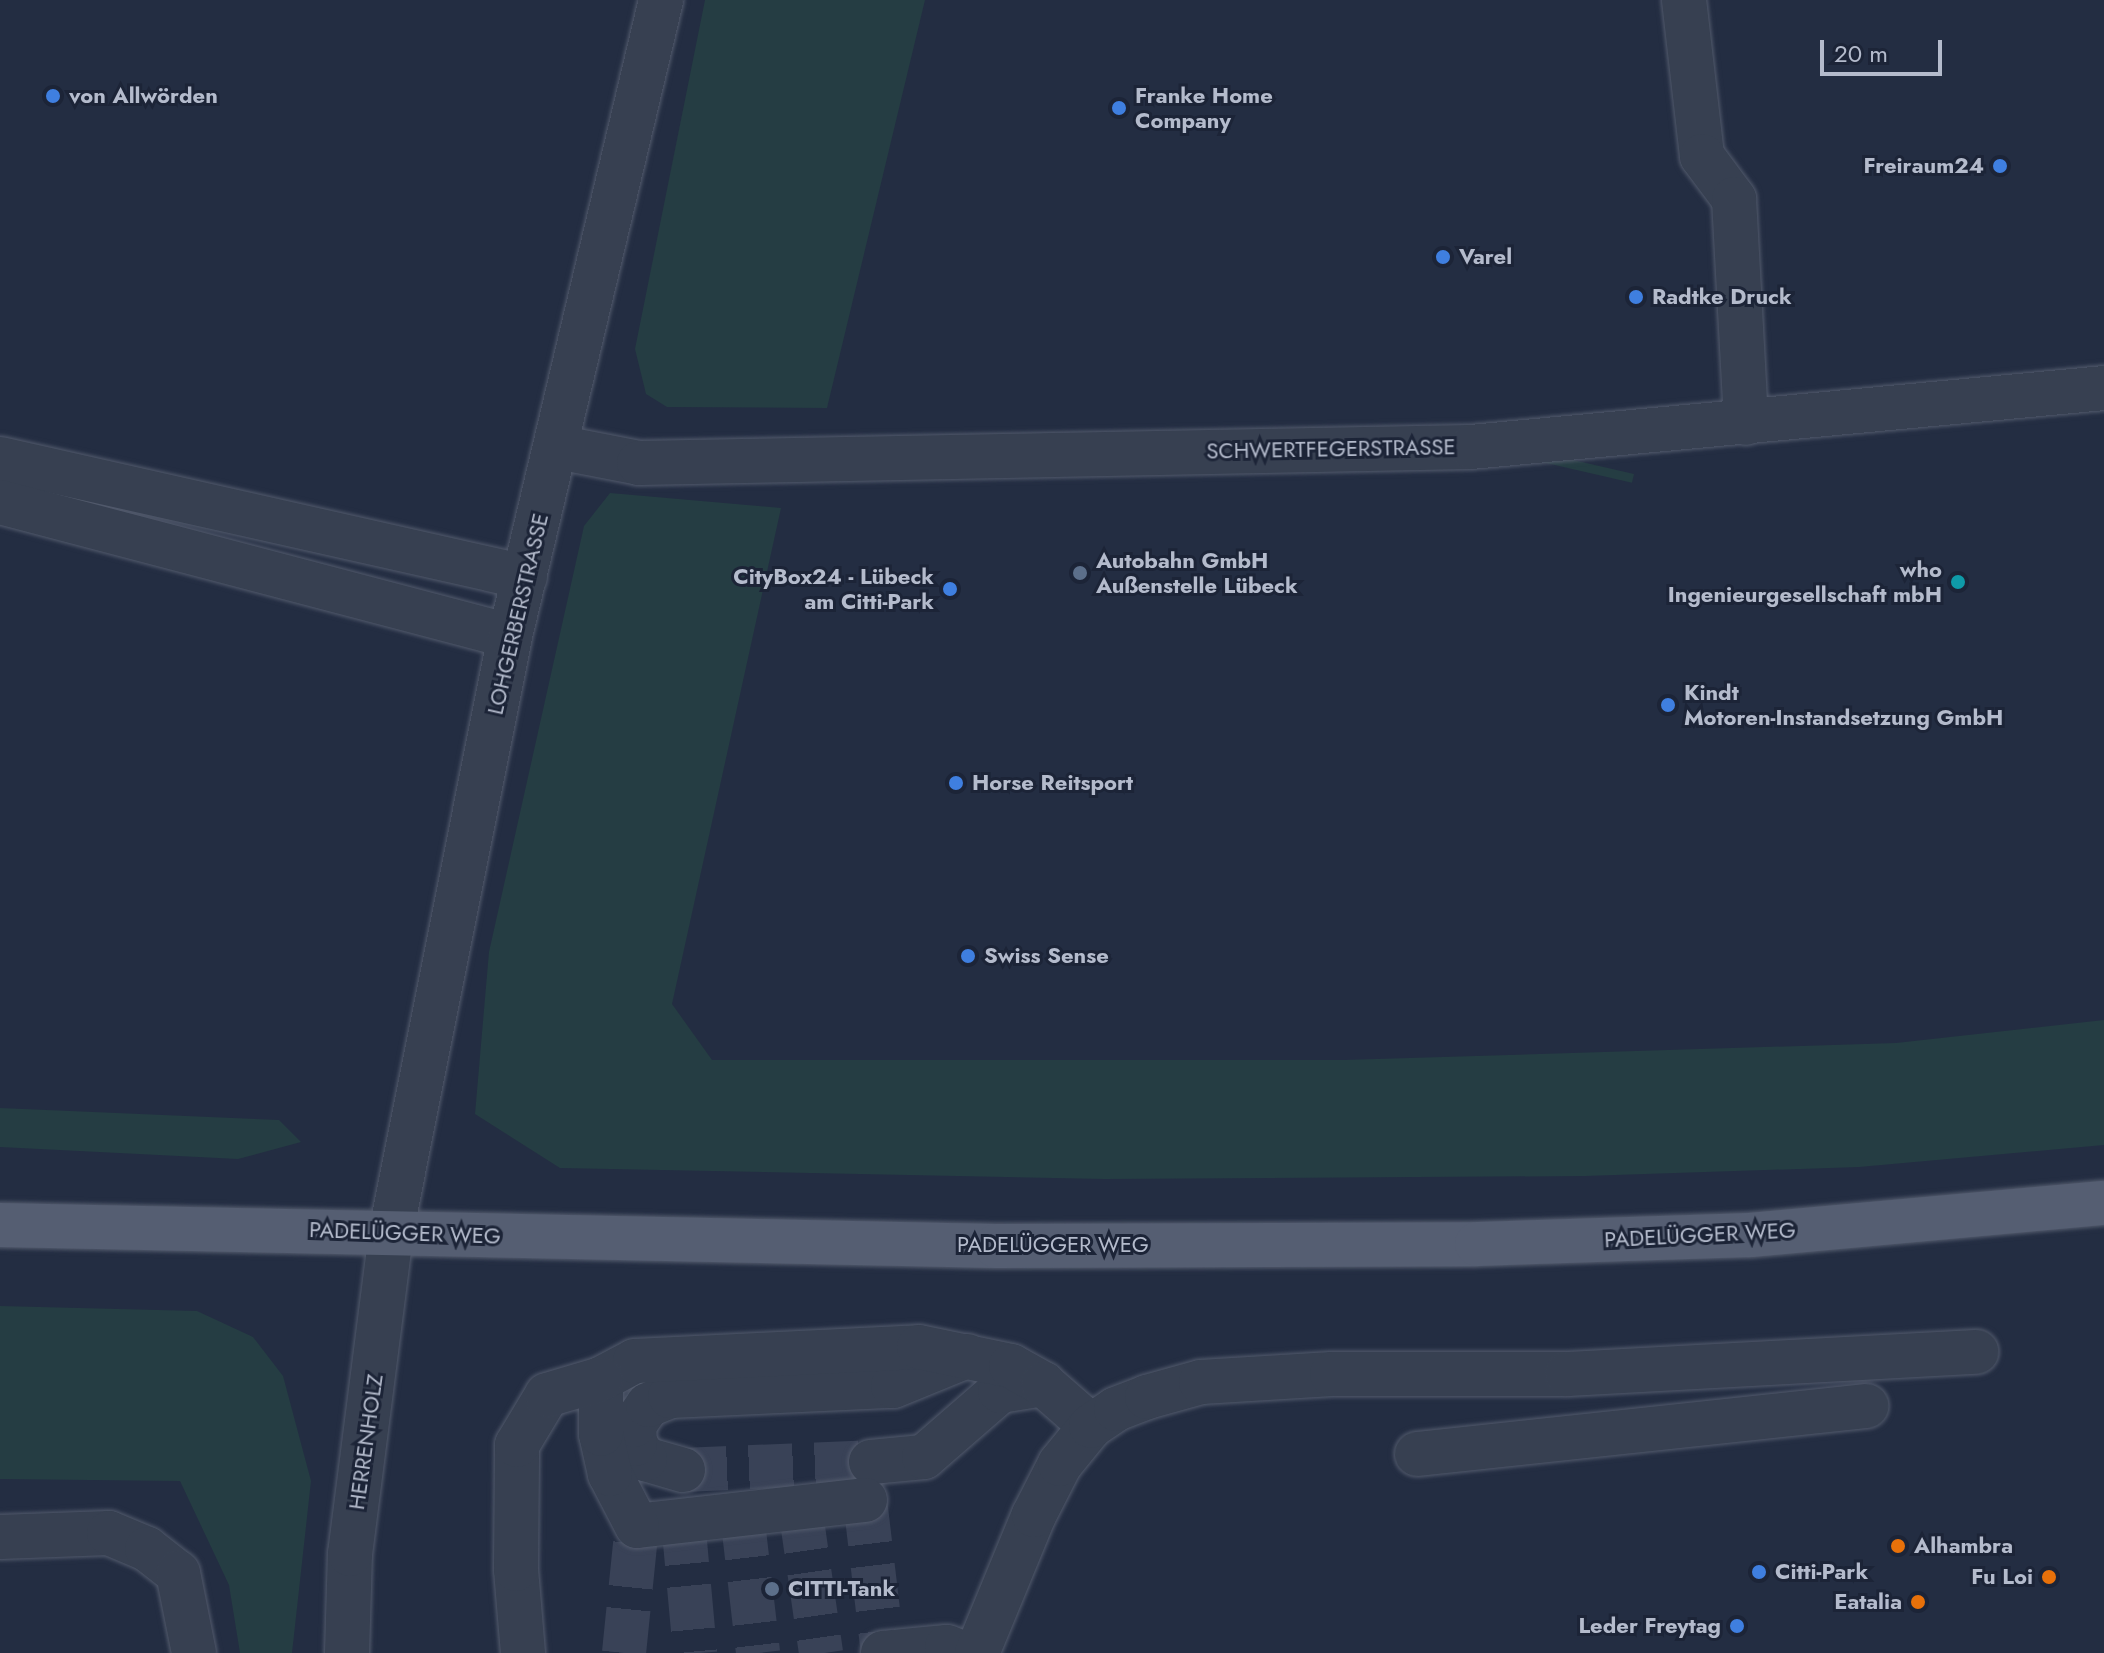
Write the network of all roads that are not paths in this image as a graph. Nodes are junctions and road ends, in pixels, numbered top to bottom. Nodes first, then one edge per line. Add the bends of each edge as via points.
1 (661, 0) edge
2 (1684, 0) edge
3 (2104, 388) edge
4 (1746, 423) junction
5 (557, 447) junction
6 (0, 459) edge
7 (0, 502) edge
8 (525, 577) junction
9 (510, 636) junction
10 (2104, 1203) edge
11 (0, 1225) edge
12 (391, 1232) junction
13 (1976, 1352) dead end
14 (969, 1355) junction
15 (1567, 1374) junction
16 (601, 1379) junction
17 (1043, 1384) junction
18 (1866, 1406) dead end
19 (1091, 1426) junction
20 (1578, 1435) junction
21 (1417, 1454) dead end
22 (683, 1470) tunnel mouth
23 (0, 1537) edge
24 (194, 1653) edge
25 (347, 1653) edge
26 (523, 1653) edge
27 (883, 1653) edge
28 (962, 1653) edge
29 (977, 1653) edge

1 - 5 street, LOHGERBERSTRASSE
2 - 4 street via 1702,156 1734,199
3 - 4 street, SCHWERTFEGERSTRASSE
4 - 5 street, SCHWERTFEGERSTRASSE via 1471,447 639,463
5 - 8 street, LOHGERBERSTRASSE
6 - 8 street
7 - 9 street
8 - 9 street, LOHGERBERSTRASSE
9 - 12 street, LOHGERBERSTRASSE
10 - 12 main road, PADELÜGGER WEG via 1750,1235 1477,1244 996,1246
11 - 12 main road, PADELÜGGER WEG
12 - 25 street, HERRENHOLZ via 350,1554
13 - 15 street
14 - 16 street via 919,1347 635,1361
14 - 17 street via 1011,1366
14 - 22 street via 893,1386 670,1396 648,1405 634,1425 635,1444 645,1459
15 - 19 street via 1341,1373 1201,1382 1116,1409
15 - 20 street
16 - 17 street via 601,1434 610,1474 637,1526 868,1481 924,1457 1000,1391
16 - 26 street via 547,1395 517,1445 516,1569
17 - 19 street
18 - 20 street
19 - 29 street via 1060,1464 1034,1515
20 - 21 street
23 - 24 street via 109,1533 147,1549 178,1573
27 - 28 street via 947,1647

